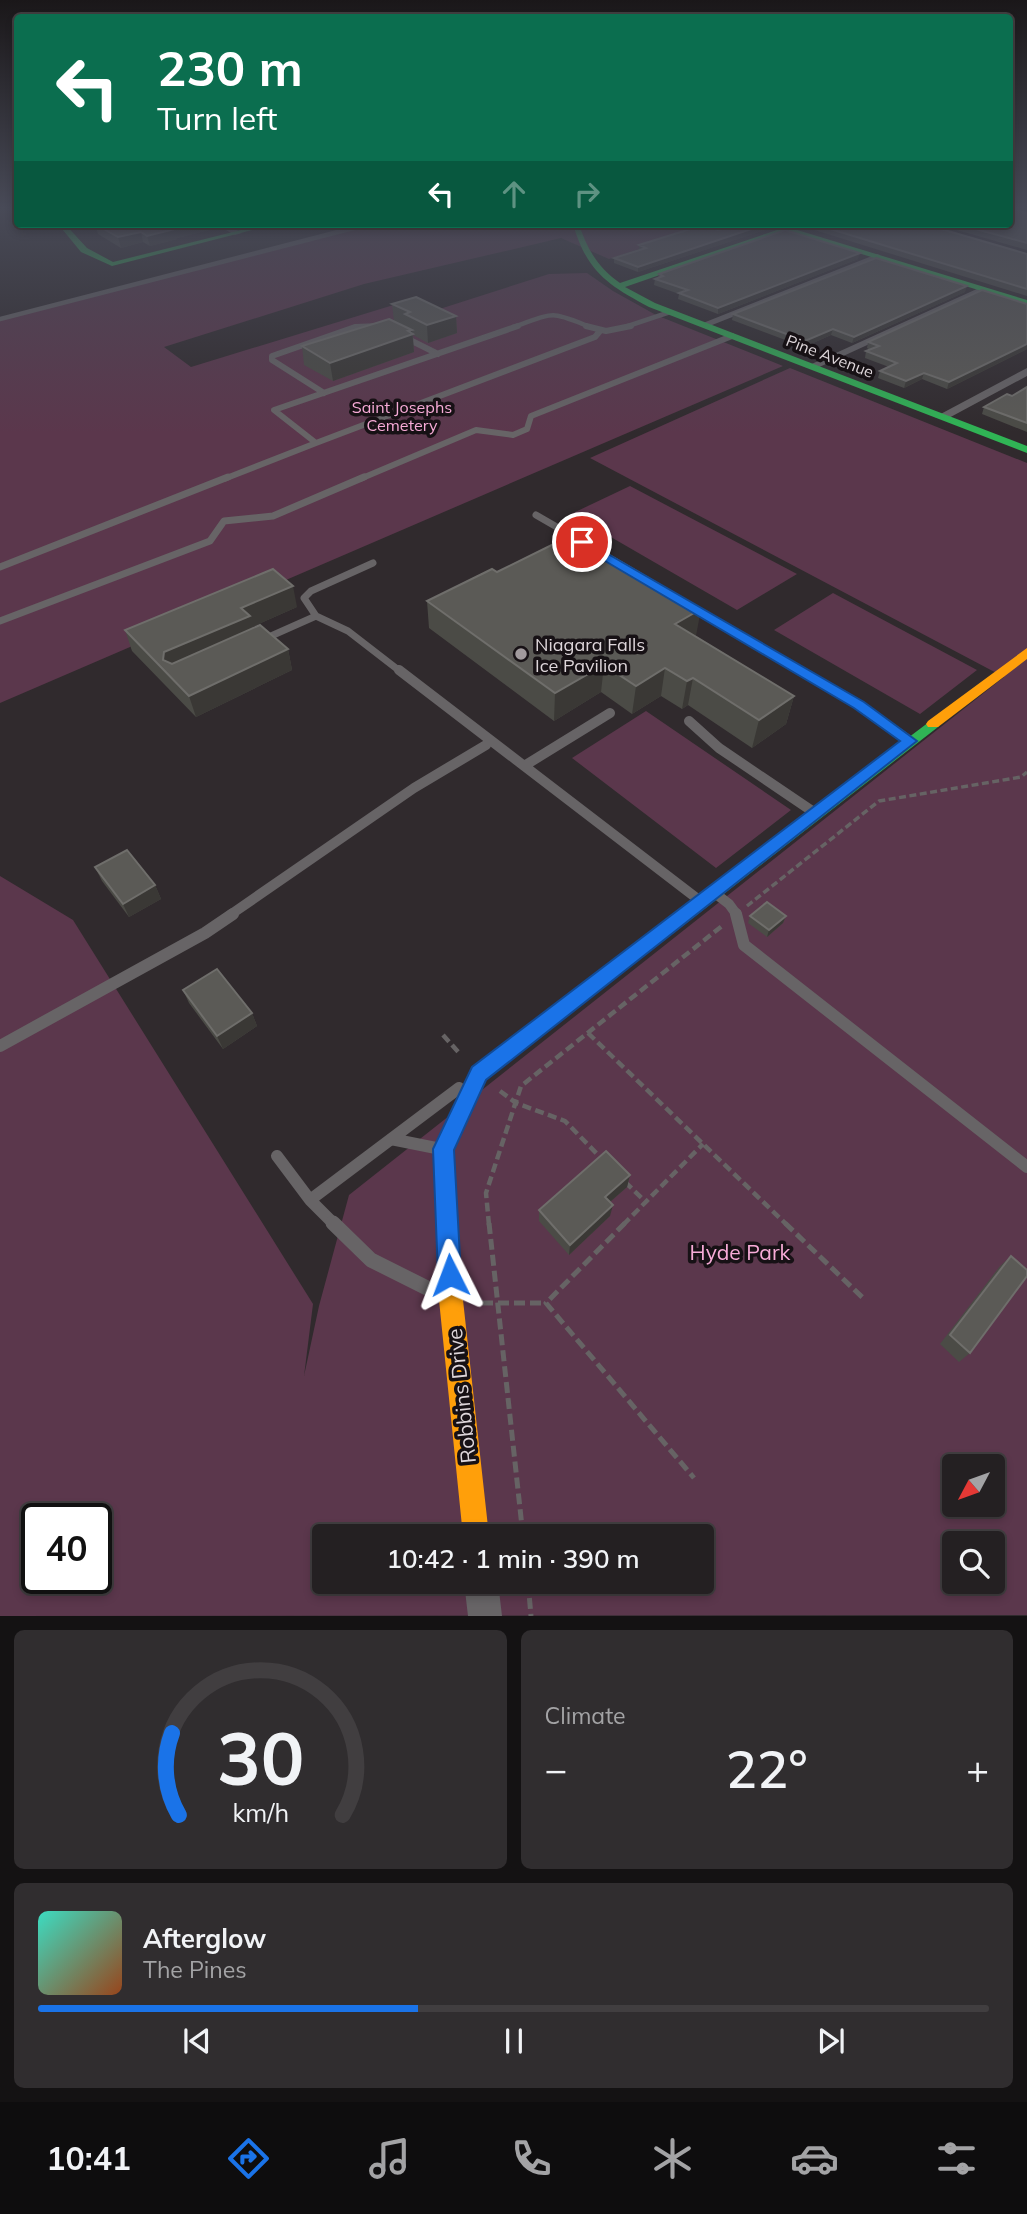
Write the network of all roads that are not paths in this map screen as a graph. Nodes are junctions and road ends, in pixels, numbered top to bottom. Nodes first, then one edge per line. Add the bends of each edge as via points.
1 (142, 282) edge
2 (612, 282) edge
3 (631, 282) edge
4 (812, 282) edge
5 (958, 282) edge
6 (617, 287) junction
7 (982, 290) junction
8 (1027, 303) edge
9 (670, 312) junction
10 (0, 319) edge
11 (703, 325) junction
12 (385, 327) edge
13 (600, 331) junction
14 (396, 333) edge
15 (732, 336) junction
16 (438, 354) junction
17 (811, 367) junction
18 (1027, 371) edge
19 (324, 393) junction
20 (941, 417) junction
21 (316, 443) junction
22 (1027, 450) edge
23 (536, 515) dead end
24 (594, 549) edge
25 (373, 563) dead end
26 (0, 567) edge
27 (686, 604) edge
28 (316, 616) junction
29 (0, 621) edge
30 (252, 644) edge
31 (1027, 652) edge
32 (611, 713) dead end
33 (689, 721) dead end
34 (910, 741) junction
35 (486, 745) dead end
36 (524, 766) junction
37 (815, 813) junction
38 (707, 896) junction
39 (0, 1046) edge
40 (479, 1073) junction
41 (391, 1139) junction
42 (443, 1149) junction
43 (277, 1156) dead end
44 (1027, 1167) edge
45 (310, 1200) junction
46 (451, 1300) junction
47 (475, 1524) edge
48 (482, 1594) edge
49 (485, 1615) edge

1 - 10 lane
2 - 6 street, Pine Avenue
3 - 6 street
4 - 11 street
5 - 7 street
6 - 9 street, Pine Avenue
7 - 8 street
7 - 17 street
9 - 11 street, Pine Avenue
9 - 13 lane
11 - 15 street, Pine Avenue
12 - 19 lane via 355,327 272,356 281,367
13 - 16 lane via 564,314 552,314
13 - 21 lane via 596,337
14 - 16 lane
15 - 17 street, Pine Avenue
15 - 29 lane via 531,416 527,429 513,436 476,430 272,516 224,521 210,541
16 - 19 lane
17 - 20 street, Pine Avenue
18 - 20 street
19 - 21 lane via 274,410
20 - 22 street, Pine Avenue
21 - 26 lane
23 - 24 lane
25 - 28 lane via 311,590 304,598
27 - 34 lane via 859,705
28 - 30 lane
28 - 36 lane via 348,631
31 - 34 street, Robbins Drive
32 - 36 lane
33 - 37 lane via 719,748
34 - 37 street, Robbins Drive
35 - 39 lane via 414,788 205,933
36 - 38 lane
37 - 38 street, Robbins Drive
38 - 40 street, Robbins Drive
38 - 44 lane via 726,899 738,913 744,945
40 - 41 lane
40 - 42 street, Robbins Drive
41 - 42 lane
41 - 45 lane
42 - 46 street, Robbins Drive
43 - 45 lane
45 - 46 lane via 371,1260
46 - 47 street, Robbins Drive
48 - 49 street

